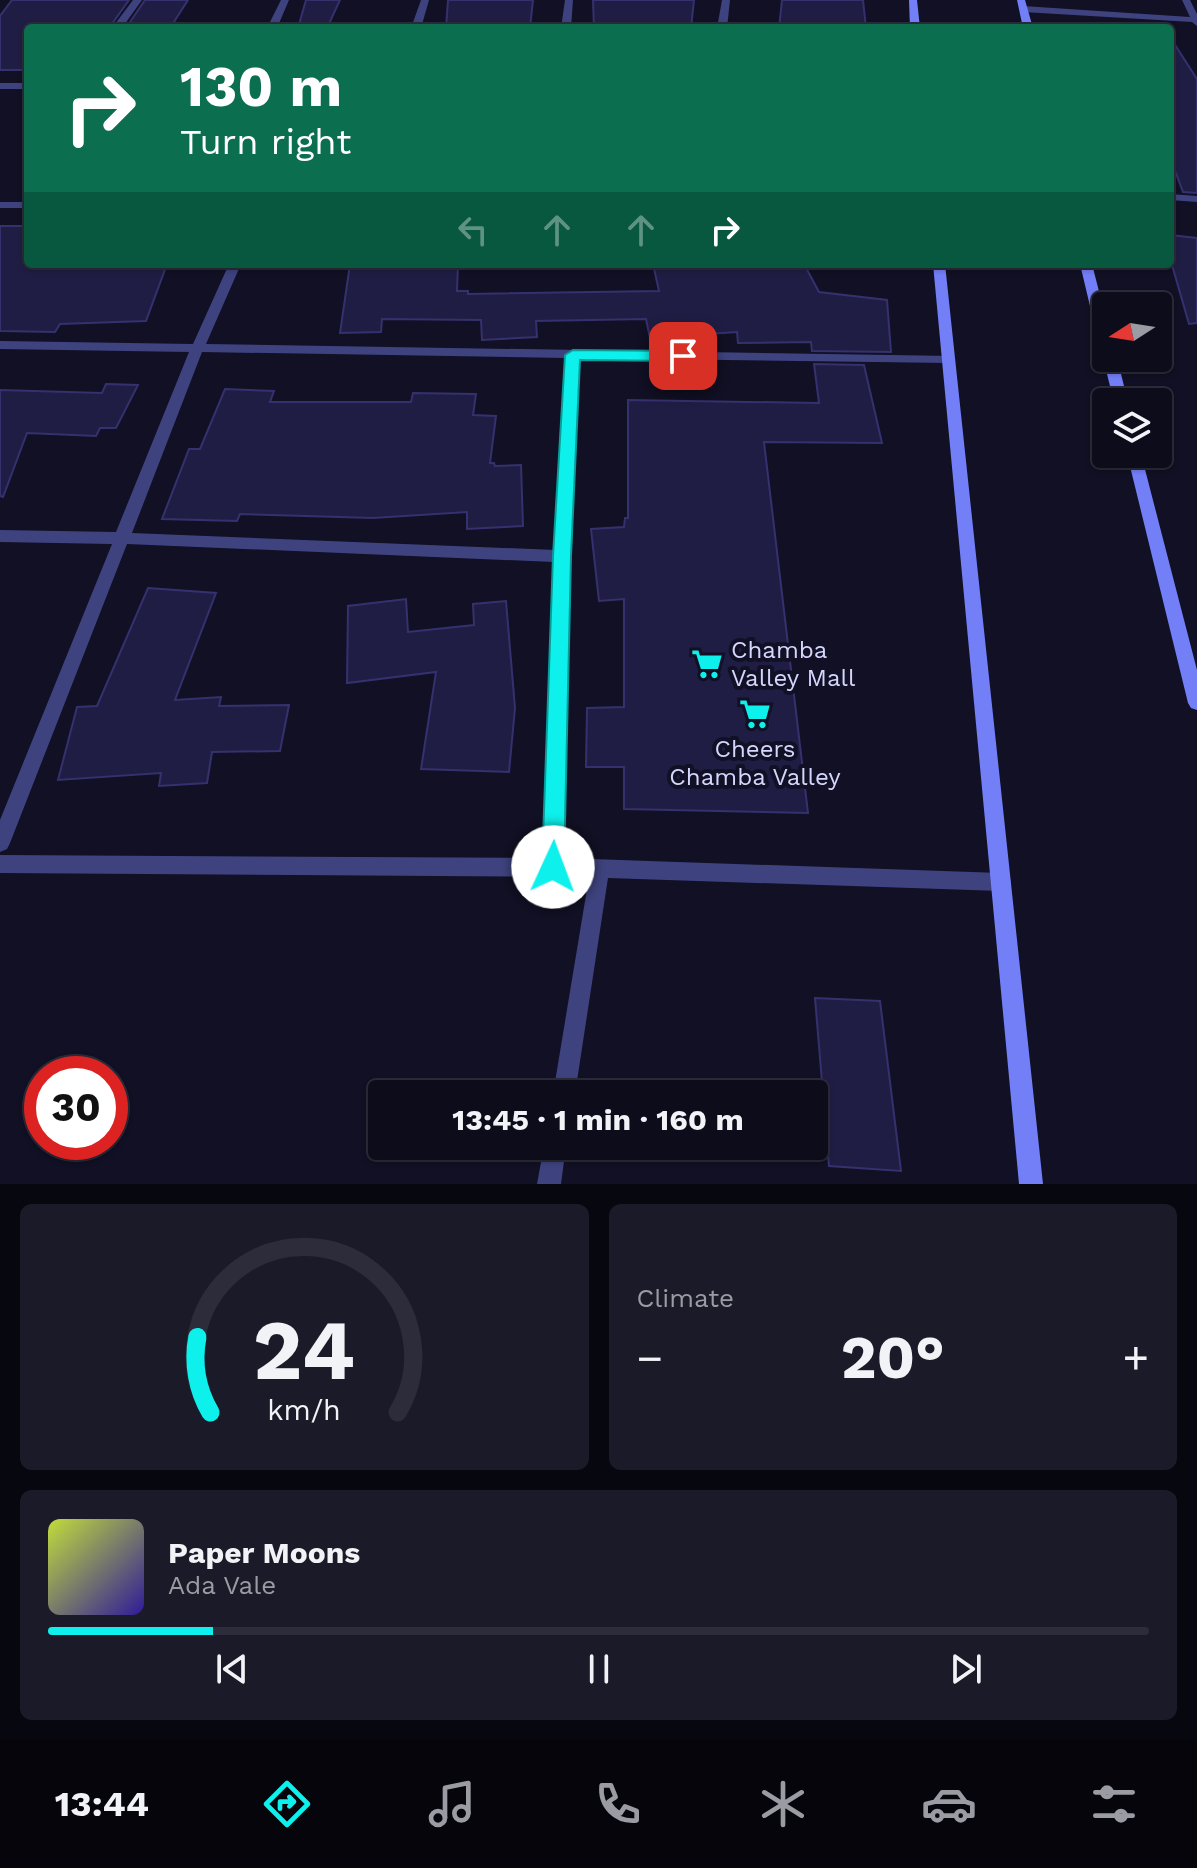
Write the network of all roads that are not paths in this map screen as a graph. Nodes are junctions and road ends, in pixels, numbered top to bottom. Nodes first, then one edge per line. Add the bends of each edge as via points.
1 (138, 0) edge
2 (285, 0) edge
3 (425, 0) edge
4 (569, 0) edge
5 (726, 0) edge
6 (913, 0) edge
7 (1186, 0) edge
8 (1022, 5) edge
9 (1196, 22) edge
10 (120, 24) edge
11 (274, 24) edge
12 (417, 24) edge
13 (566, 24) edge
14 (723, 24) edge
15 (915, 24) edge
16 (0, 86) edge
17 (24, 86) edge
18 (1174, 197) edge
19 (1197, 199) edge
20 (0, 205) edge
21 (24, 205) edge
22 (233, 268) edge
23 (939, 268) edge
24 (1087, 268) edge
25 (1093, 292) edge
26 (0, 345) edge
27 (198, 347) junction
28 (573, 355) junction
29 (948, 359) junction
30 (1138, 468) edge
31 (0, 536) edge
32 (123, 538) junction
33 (562, 556) junction
34 (1197, 703) edge
35 (0, 843) edge
36 (0, 864) edge
37 (553, 867) junction
38 (600, 869) junction
39 (1001, 882) junction
40 (566, 1080) edge
41 (553, 1160) edge
42 (549, 1184) edge
43 (1031, 1184) edge

1 - 10 street
2 - 11 street
3 - 12 street
4 - 13 street
5 - 14 street
6 - 15 main road
7 - 9 street
8 - 9 street
16 - 17 street
18 - 19 street
20 - 21 street
22 - 27 street
23 - 29 main road
24 - 25 main road
26 - 27 street
27 - 28 street
27 - 32 street
28 - 29 street
28 - 33 street
29 - 39 main road
30 - 34 main road
31 - 32 street
32 - 33 street
32 - 35 street
33 - 37 street
36 - 37 street
37 - 38 street
38 - 39 street
38 - 40 street
39 - 43 main road
41 - 42 street

